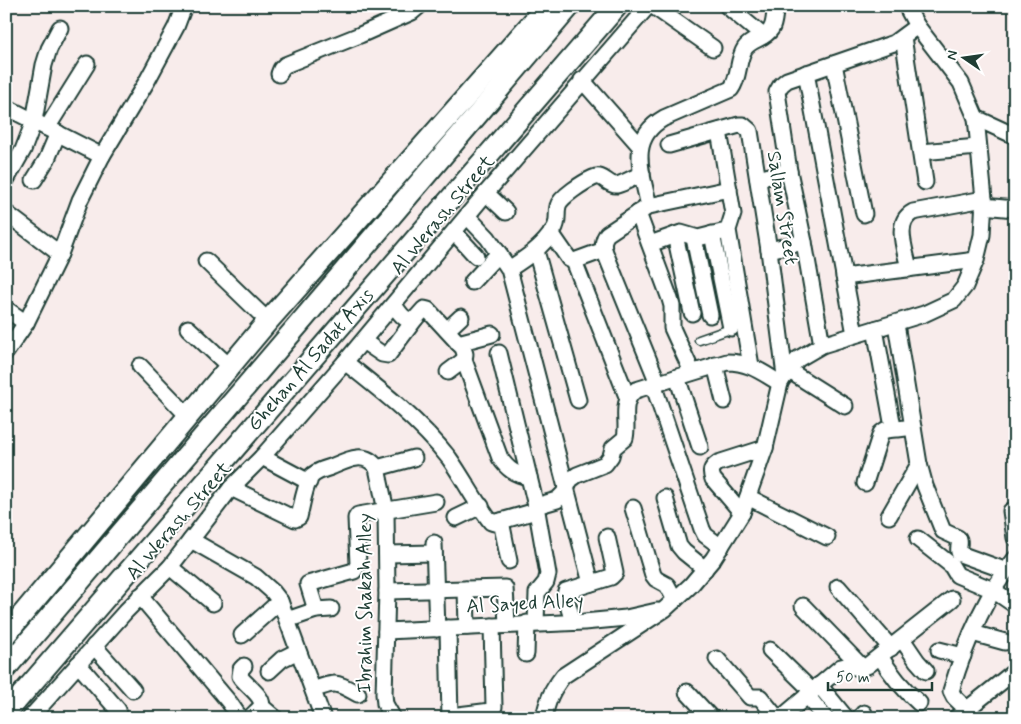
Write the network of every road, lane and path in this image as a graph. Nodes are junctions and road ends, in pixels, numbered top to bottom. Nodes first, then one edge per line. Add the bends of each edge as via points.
1 (184, 6) edge
2 (419, 6) edge
3 (547, 6) edge
4 (570, 6) edge
5 (616, 6) edge
6 (648, 6) edge
7 (653, 6) edge
8 (727, 6) edge
9 (776, 6) edge
10 (906, 6) edge
11 (917, 26) junction
12 (60, 28) dead end
13 (763, 36) junction
14 (903, 37) junction
15 (713, 48) dead end
16 (87, 64) dead end
17 (834, 64) junction
18 (806, 73) junction
19 (280, 74) dead end
20 (582, 80) junction
21 (6, 107) edge
22 (976, 118) junction
23 (46, 127) junction
24 (719, 131) junction
25 (1015, 136) edge
26 (669, 145) dead end
27 (640, 146) junction
28 (978, 147) junction
29 (921, 152) junction
30 (102, 156) junction
31 (789, 171) junction
32 (642, 174) junction
33 (758, 179) junction
34 (6, 180) edge
35 (34, 180) dead end
36 (925, 182) dead end
37 (729, 189) junction
38 (486, 193) junction
39 (983, 203) junction
40 (1015, 208) edge
41 (644, 209) junction
42 (506, 212) dead end
43 (864, 214) dead end
44 (7, 216) edge
45 (466, 216) junction
46 (728, 230) junction
47 (454, 232) junction
48 (551, 233) junction
49 (712, 234) junction
50 (675, 235) junction
51 (694, 238) junction
52 (804, 242) junction
53 (650, 244) junction
54 (604, 250) junction
55 (769, 250) junction
56 (536, 251) junction
57 (499, 253) junction
58 (60, 254) junction
59 (476, 256) dead end
60 (976, 260) junction
61 (206, 261) dead end
62 (574, 261) junction
63 (509, 269) junction
64 (909, 269) junction
65 (844, 277) junction
66 (472, 282) dead end
67 (394, 305) junction
68 (6, 309) edge
69 (692, 313) dead end
70 (710, 315) dead end
71 (461, 317) dead end
72 (415, 319) junction
73 (268, 321) junction
74 (26, 323) junction
75 (896, 324) junction
76 (738, 326) junction
77 (188, 328) dead end
78 (874, 329) junction
79 (447, 330) junction
80 (492, 334) dead end
81 (855, 334) junction
82 (698, 340) dead end
83 (363, 341) junction
84 (458, 342) junction
85 (822, 345) junction
86 (6, 352) edge
87 (499, 353) dead end
88 (464, 360) junction
89 (346, 362) junction
90 (715, 365) junction
91 (140, 366) dead end
92 (751, 366) junction
93 (230, 367) junction
94 (448, 372) dead end
95 (692, 372) junction
96 (677, 377) junction
97 (784, 377) junction
98 (656, 384) junction
99 (628, 399) junction
100 (578, 400) dead end
101 (724, 402) dead end
102 (845, 406) dead end
103 (188, 416) junction
104 (913, 427) junction
105 (895, 429) junction
106 (700, 447) dead end
107 (765, 448) junction
108 (262, 457) junction
109 (414, 458) dead end
110 (919, 464) junction
111 (377, 468) junction
112 (528, 477) junction
113 (309, 482) junction
114 (865, 484) dead end
115 (566, 486) junction
116 (231, 488) junction
117 (748, 497) junction
118 (692, 500) junction
119 (436, 502) dead end
120 (480, 506) junction
121 (536, 508) junction
122 (633, 508) dead end
123 (386, 511) junction
124 (1011, 511) dead end
125 (742, 513) junction
126 (889, 516) dead end
127 (456, 518) dead end
128 (501, 521) junction
129 (607, 537) dead end
130 (827, 537) dead end
131 (1015, 538) edge
132 (918, 539) dead end
133 (191, 540) junction
134 (721, 547) junction
135 (387, 554) junction
136 (509, 561) dead end
137 (1011, 565) edge
138 (170, 567) junction
139 (705, 569) junction
140 (591, 583) junction
141 (838, 588) dead end
142 (466, 589) junction
143 (993, 590) junction
144 (436, 591) junction
145 (388, 592) junction
146 (140, 596) junction
147 (952, 599) dead end
148 (280, 601) junction
149 (213, 603) dead end
150 (1012, 603) dead end
151 (670, 604) junction
152 (803, 606) dead end
153 (287, 620) junction
154 (573, 622) junction
155 (532, 623) junction
156 (44, 624) junction
157 (499, 625) junction
158 (467, 627) junction
159 (442, 628) junction
160 (386, 631) junction
161 (972, 633) junction
162 (6, 634) edge
163 (242, 635) dead end
164 (1006, 642) dead end
165 (94, 646) junction
166 (891, 648) junction
167 (770, 650) dead end
168 (939, 650) dead end
169 (298, 651) junction
170 (6, 652) edge
171 (526, 654) dead end
172 (963, 656) junction
173 (716, 659) dead end
174 (78, 664) junction
175 (244, 666) dead end
176 (6, 668) edge
177 (863, 668) junction
178 (269, 671) dead end
179 (926, 671) dead end
180 (1012, 679) edge
181 (248, 686) junction
182 (133, 690) dead end
183 (312, 690) junction
184 (813, 690) junction
185 (687, 692) dead end
186 (358, 694) dead end
187 (228, 702) junction
188 (919, 703) dead end
189 (261, 706) junction
190 (118, 710) dead end
191 (6, 714) edge
192 (789, 715) edge
193 (966, 715) edge
194 (450, 717) edge
195 (30, 718) edge
196 (240, 718) edge
197 (250, 718) edge
198 (275, 718) edge
199 (323, 718) edge
200 (393, 718) edge
201 (544, 718) edge
202 (711, 718) edge
203 (777, 718) edge
204 (825, 718) edge
205 (846, 718) edge

1 - 30 street via 176,28
2 - 19 street via 360,35 285,65
3 - 73 main road
4 - 156 main road, Ghehan Al Sadat Axis
5 - 191 main road, Ghehan Al Sadat Axis
6 - 20 street, Al Werash Street
7 - 15 street
8 - 13 street
9 - 13 street via 772,28
10 - 11 street
11 - 14 street
11 - 22 street via 961,83
12 - 23 street via 44,65
13 - 27 street via 745,48 731,89 655,123
14 - 17 street via 882,48
14 - 29 street
16 - 23 street
17 - 18 street
17 - 43 street
18 - 31 street via 787,80 778,92
18 - 65 street
20 - 27 street
20 - 38 street, Al Werash Street
21 - 23 street
22 - 25 street
22 - 28 street
23 - 30 street
23 - 34 street via 22,150
23 - 35 street via 47,159
24 - 26 street, Sallam Street
24 - 33 street, Sallam Street via 743,125 750,131
24 - 37 street
27 - 32 street
28 - 29 street
28 - 39 street
29 - 36 street
30 - 58 street via 80,200
31 - 33 street
31 - 52 street
32 - 41 street
32 - 48 street via 617,185 604,178 592,178 560,201 557,223
33 - 55 street, Sallam Street
37 - 41 street
37 - 46 street via 733,214
38 - 42 street
38 - 45 street, Al Werash Street
39 - 40 street
39 - 60 street via 982,236
39 - 64 street via 913,212 906,216 902,230
41 - 53 street
41 - 54 street via 607,234
44 - 58 street
45 - 47 street, Al Werash Street
45 - 57 street
46 - 49 street
46 - 76 street
47 - 59 street
47 - 67 street, Al Werash Street
48 - 56 street
48 - 62 street via 569,259
49 - 51 street
49 - 76 street
50 - 51 street via 686,234
50 - 53 street
50 - 69 street
51 - 70 street
52 - 55 street
52 - 85 street
53 - 95 street via 672,306 672,328
54 - 62 street
54 - 98 street
55 - 97 street, Sallam Street
56 - 63 street
56 - 100 street
57 - 63 street
57 - 66 street
58 - 74 street
60 - 64 street
60 - 75 street via 965,286 954,300
61 - 73 street
62 - 99 street
63 - 115 street
64 - 65 street
65 - 81 street
67 - 72 street via 404,318
67 - 83 street, Al Werash Street
68 - 74 street
71 - 79 street
72 - 79 street via 426,309
72 - 83 street via 388,355
73 - 93 main road
74 - 86 street
75 - 78 street
75 - 104 street
76 - 82 lane
76 - 92 street
77 - 93 street
78 - 81 street
78 - 105 street
79 - 84 street
80 - 84 street
81 - 85 street
83 - 89 street, Al Werash Street
84 - 88 street via 463,348
85 - 97 street via 798,359
87 - 112 street
88 - 94 street
88 - 112 street via 500,458 517,475
89 - 108 street, Al Werash Street
89 - 120 street via 426,432 463,477
90 - 92 street via 739,362
90 - 95 street
90 - 101 street
91 - 103 street
92 - 97 street
93 - 103 main road
95 - 96 street
96 - 98 street
96 - 106 street
97 - 102 street
97 - 107 street
98 - 99 street via 636,390
98 - 118 street
99 - 115 street via 625,438 613,448 605,464 577,475
103 - 162 main road
104 - 105 street
104 - 110 street
105 - 114 street via 881,433
107 - 117 street
107 - 125 street via 712,467 713,479
108 - 113 street
108 - 116 street, Al Werash Street
109 - 111 street
110 - 126 street
110 - 137 street via 943,531 960,540 958,552
111 - 113 street via 370,460 352,458 314,474
111 - 123 street, Ibrahim Shakah Alley
112 - 121 street
113 - 116 street via 299,517 294,519
115 - 121 street via 557,500
115 - 140 street
116 - 133 street, Al Werash Street
117 - 125 street
117 - 130 street
118 - 134 street via 705,535
118 - 139 street via 667,504 679,546
119 - 123 street
120 - 127 street
120 - 128 street via 491,522
121 - 128 street
121 - 155 street via 548,574 537,593
122 - 151 street via 652,575 667,585
123 - 135 street, Ibrahim Shakah Alley
123 - 153 street via 359,514 357,517 356,569 310,583 308,587 323,610
124 - 131 street
125 - 134 street
128 - 136 street
129 - 140 street via 615,573 611,578
132 - 143 street via 951,565 957,575
133 - 138 street, Al Werash Street
133 - 148 street via 265,584
134 - 139 street
135 - 144 street via 434,548
135 - 145 street, Ibrahim Shakah Alley
137 - 143 street
138 - 146 street, Al Werash Street
138 - 149 street
139 - 151 street
140 - 154 street via 565,593
141 - 166 street
142 - 144 street
142 - 157 street via 505,588
142 - 158 street
143 - 150 street
143 - 161 street
144 - 145 street
144 - 159 street
145 - 160 street, Ibrahim Shakah Alley
146 - 165 street, Al Werash Street
146 - 187 street
147 - 166 street
148 - 153 street
148 - 163 street
151 - 154 street, Al Sayed Alley via 626,618
151 - 201 street via 563,676 553,689
152 - 177 street
153 - 169 street
154 - 155 street, Al Sayed Alley
155 - 157 street, Al Sayed Alley
155 - 171 street
156 - 170 main road
156 - 176 main road, Ghehan Al Sadat Axis
157 - 158 street, Al Sayed Alley
157 - 194 street via 494,707 491,711
158 - 159 street, Al Sayed Alley
159 - 160 street, Al Sayed Alley
159 - 194 street
160 - 200 street, Ibrahim Shakah Alley via 384,694 385,704
161 - 164 street
161 - 172 street
165 - 174 street, Al Werash Street
165 - 182 street
166 - 177 street
166 - 179 street via 913,656
166 - 188 street via 900,684
167 - 184 street
168 - 172 street
169 - 178 street
169 - 183 street
172 - 193 street via 951,691
173 - 203 street via 750,697 760,697
174 - 190 street
174 - 195 street, Al Werash Street
175 - 181 street via 240,676
177 - 184 street via 845,665
180 - 193 street
181 - 187 street
181 - 189 street via 261,700
183 - 186 street via 332,683
183 - 199 street
184 - 192 street
184 - 204 street
184 - 205 street
185 - 202 street
187 - 196 street
189 - 197 street
189 - 198 street

